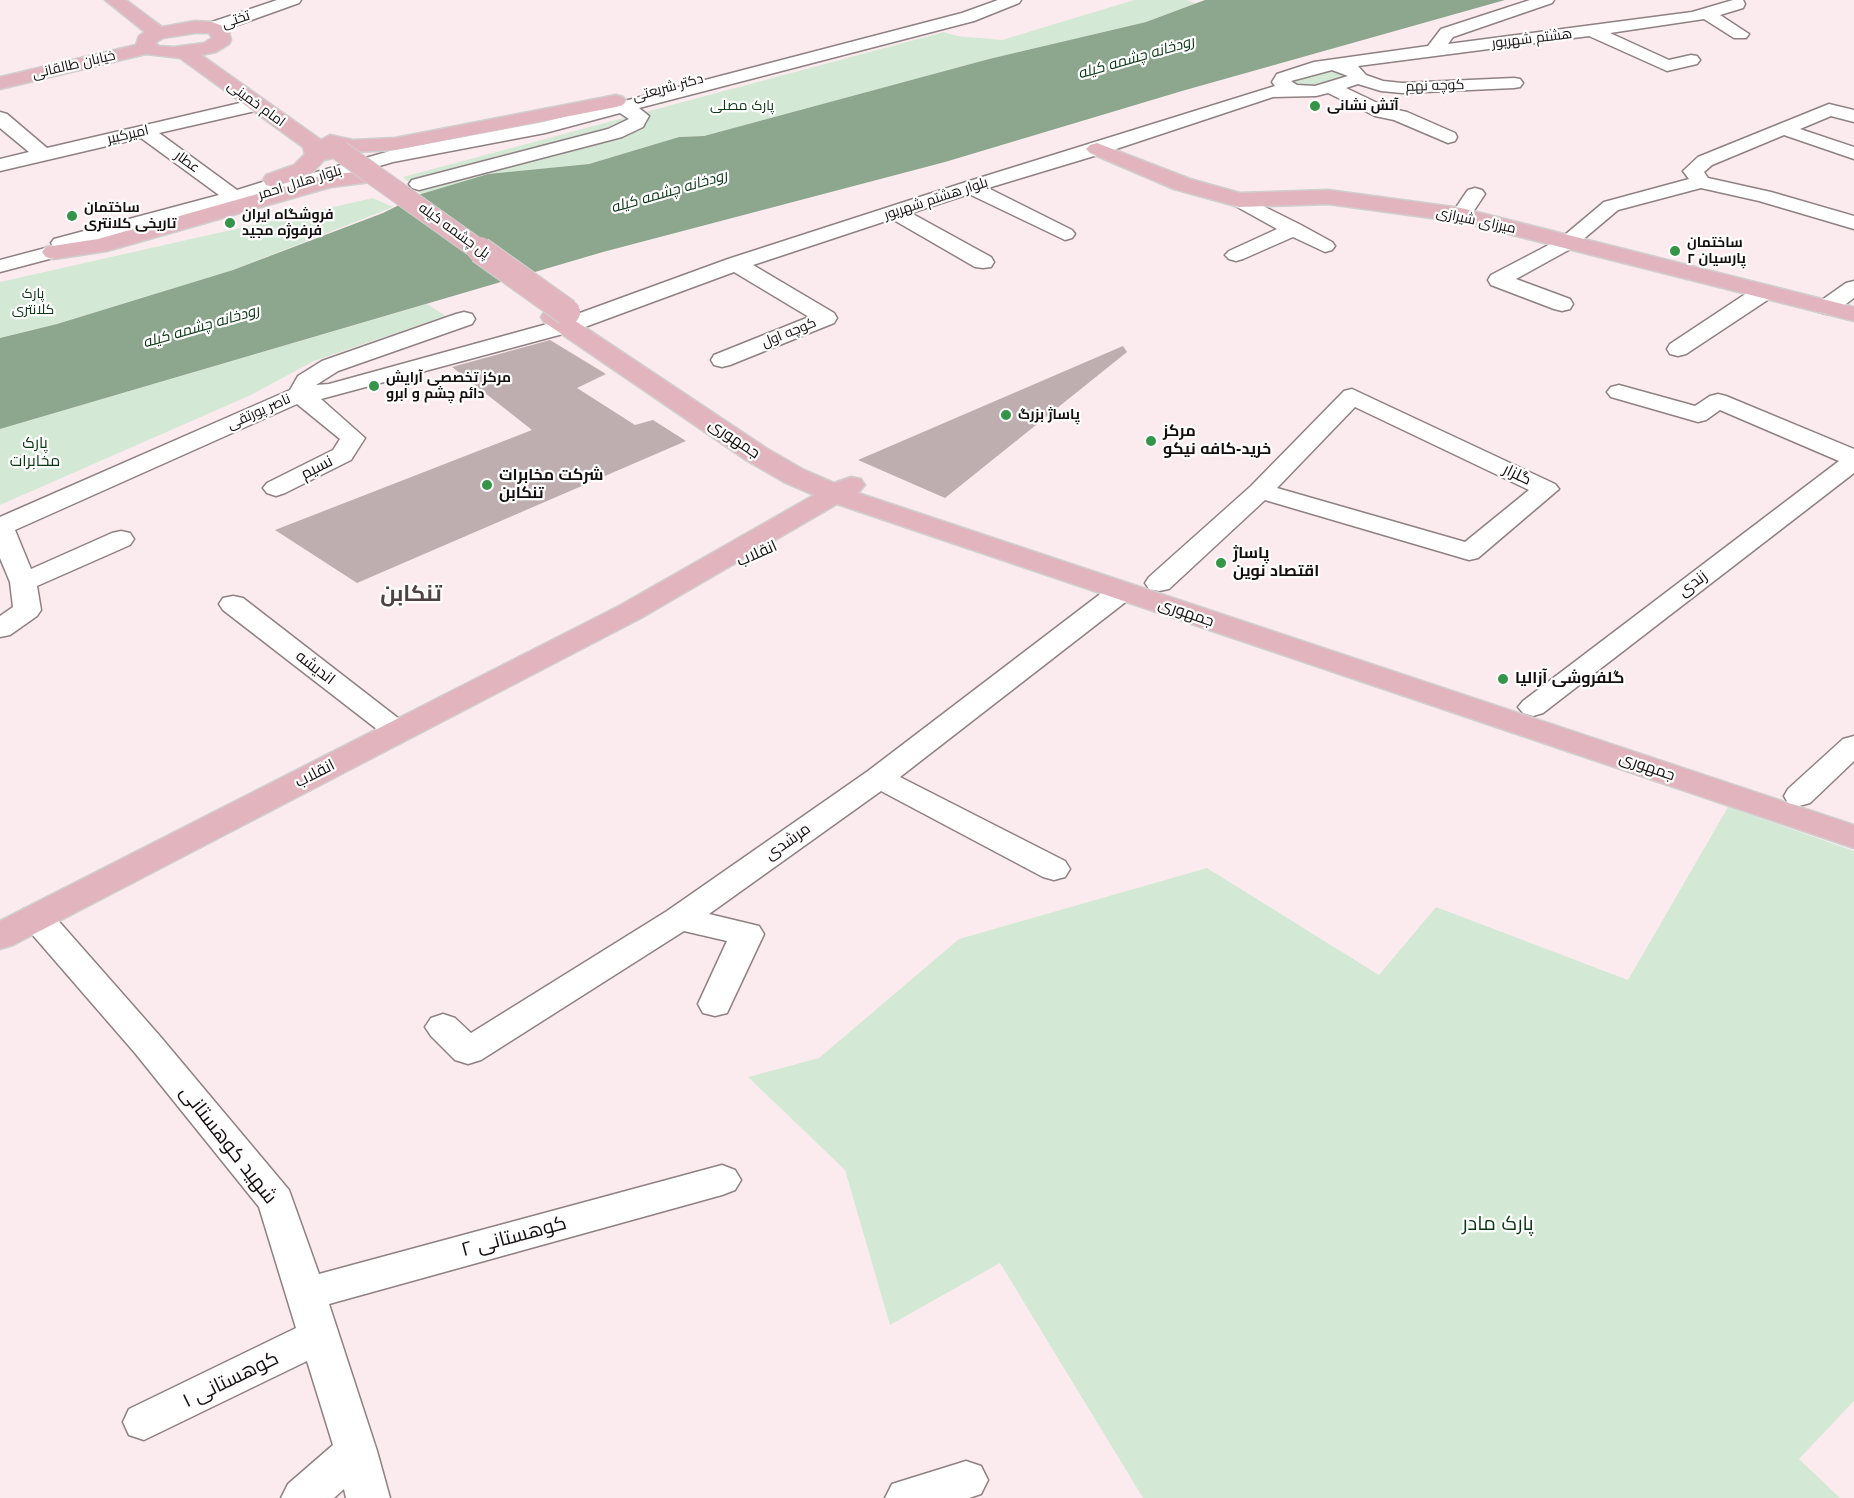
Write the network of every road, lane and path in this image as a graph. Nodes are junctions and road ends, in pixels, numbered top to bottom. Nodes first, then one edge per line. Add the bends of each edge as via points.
1 (114, 0) edge
2 (141, 0) edge
3 (293, 0) edge
4 (1013, 0) edge
5 (1546, 0) edge
6 (1732, 2) edge
7 (1705, 13) junction
8 (182, 27) junction
9 (1592, 31) junction
10 (1740, 34) dead end
11 (211, 38) junction
12 (153, 40) junction
13 (1435, 51) junction
14 (186, 53) junction
15 (1691, 60) dead end
16 (1326, 65) junction
17 (1357, 78) junction
18 (0, 83) edge
19 (1514, 83) dead end
20 (1289, 84) junction
21 (1329, 87) junction
22 (620, 104) junction
23 (1799, 104) dead end
24 (257, 105) junction
25 (1851, 112) edge
26 (1815, 116) junction
27 (0, 118) edge
28 (1783, 129) junction
29 (144, 131) junction
30 (1448, 137) dead end
31 (1097, 149) junction
32 (1854, 153) edge
33 (44, 155) junction
34 (344, 159) junction
35 (0, 165) edge
36 (1701, 182) junction
37 (419, 184) dead end
38 (970, 187) junction
39 (230, 194) junction
40 (1475, 194) dead end
41 (1239, 200) junction
42 (896, 213) junction
43 (1461, 214) junction
44 (1854, 223) edge
45 (1294, 229) junction
46 (1065, 234) dead end
47 (1567, 243) junction
48 (1325, 246) dead end
49 (51, 249) junction
50 (1236, 255) dead end
51 (0, 258) edge
52 (983, 262) dead end
53 (736, 264) junction
54 (0, 266) edge
55 (705, 268) junction
56 (1854, 288) edge
57 (1764, 292) junction
58 (1562, 304) dead end
59 (1827, 307) junction
60 (1854, 314) edge
61 (464, 319) dead end
62 (566, 319) junction
63 (1678, 349) dead end
64 (722, 360) dead end
65 (1619, 392) dead end
66 (300, 394) junction
67 (1854, 459) edge
68 (276, 488) dead end
69 (846, 489) junction
70 (1260, 490) junction
71 (889, 512) junction
72 (0, 527) edge
73 (121, 539) dead end
74 (22, 582) junction
75 (1159, 583) junction
76 (1122, 591) junction
77 (233, 604) dead end
78 (630, 612) junction
79 (0, 629) edge
80 (1533, 707) junction
81 (397, 731) junction
82 (1854, 745) edge
83 (879, 778) junction
84 (1799, 796) junction
85 (1854, 814) edge
86 (1854, 837) edge
87 (1054, 869) dead end
88 (36, 917) junction
89 (679, 919) junction
90 (0, 936) edge
91 (715, 1004) dead end
92 (443, 1027) dead end
93 (722, 1180) dead end
94 (305, 1294) junction
95 (318, 1337) junction
96 (144, 1422) dead end
97 (356, 1451) junction
98 (966, 1480) dead end
99 (303, 1498) edge
100 (368, 1498) edge
101 (907, 1498) edge

1 - 12 main road
2 - 8 main road
3 - 11 street, تختی
4 - 22 street, دکتر شریعتی via 968,17
5 - 13 street via 1447,33
6 - 7 street, هشتم شهریور
7 - 9 street, هشتم شهریور
7 - 10 street
8 - 11 main road, خیابان طالقانی
8 - 12 main road, خیابان طالقانی
9 - 13 street, هشتم شهریور
9 - 15 street via 1666,66
11 - 14 main road
11 - 34 main road, امام خمینی via 216,57
12 - 14 main road via 163,53
12 - 18 main road, خیابان طالقانی
13 - 16 street, هشتم شهریور
14 - 24 main road, امام خمینی
16 - 17 street, کوچه نهم via 1352,70
16 - 20 street, هشتم شهریور
17 - 19 street, کوچه نهم via 1402,88
17 - 21 street
20 - 21 street via 1316,92
20 - 31 street, بلوار هشتم شهریور
20 - 55 street, بلوار هشتم شهریور via 1247,84
21 - 30 street
22 - 34 main road via 590,122 530,137 389,165
22 - 34 main road via 395,144 353,146
22 - 37 street via 640,116 636,123 615,133
23 - 26 street
24 - 29 street, امیرکبیر
24 - 34 main road, امام خمینی
25 - 26 street via 1829,110
26 - 28 street
27 - 33 street
28 - 32 street
28 - 36 street via 1705,161 1693,171
29 - 33 street, امیرکبیر
29 - 39 street, عطار
31 - 38 street, بلوار هشتم شهریور
31 - 41 main road, میرزای شیرازی via 1182,184
33 - 35 street, امیرکبیر
34 - 39 main road via 316,154 302,170
34 - 49 main road via 329,181 99,246
34 - 62 main road, پل چشمه کیله
36 - 44 street
36 - 47 street via 1611,206
38 - 42 street, بلوار هشتم شهریور
38 - 46 street
39 - 49 main road via 79,233
40 - 43 street
41 - 43 main road, میرزای شیرازی via 1328,197
41 - 45 street
42 - 52 street
42 - 53 street, بلوار هشتم شهریور
43 - 47 main road, میرزای شیرازی
45 - 48 street
45 - 50 street
47 - 57 main road, میرزای شیرازی
47 - 58 street via 1499,280
49 - 51 street
49 - 54 street
53 - 55 street, بلوار هشتم شهریور
53 - 64 street, کوچه اول via 826,318
55 - 62 street, بلوار هشتم شهریور
56 - 59 street
57 - 59 main road, میرزای شیرازی
57 - 63 street
59 - 60 main road, میرزای شیرازی
61 - 66 street via 330,366 306,381
62 - 66 street, ناصر پورتقی via 349,386
62 - 69 main road, جمهوری via 756,454 794,476
65 - 67 street via 1698,415 1718,401
66 - 68 street, نسیم via 353,438 342,455
66 - 72 street, ناصر پورتقی
67 - 80 street, زندی
69 - 71 main road, جمهوری
69 - 75 main road, جمهوری
69 - 78 main road, انقلاب
70 - 70 street, گلزار via 1352,396 1546,489 1469,552
70 - 75 street, گلزار
71 - 76 main road, جمهوری
71 - 78 main road, انقلاب via 838,518
72 - 74 street
73 - 74 street
74 - 79 street via 27,610
75 - 80 main road, جمهوری
76 - 83 street, مرشدی
76 - 86 main road, جمهوری
77 - 81 street, اندیشه
78 - 81 main road, انقلاب
80 - 84 main road, جمهوری
81 - 88 main road, انقلاب
82 - 84 street
83 - 87 street
83 - 89 street, مرشدی
84 - 85 main road, جمهوری
88 - 90 main road, انقلاب
88 - 94 street, شهید کوهستانی via 276,1201
89 - 91 street via 747,934
89 - 92 street, مرشدی via 468,1051
93 - 94 street, کوهستانی ۲
94 - 95 street, شهید کوهستانی
95 - 96 street, کوهستانی ۱
95 - 97 street, شهید کوهستانی
97 - 99 street
97 - 100 street, شهید کوهستانی
98 - 101 street

